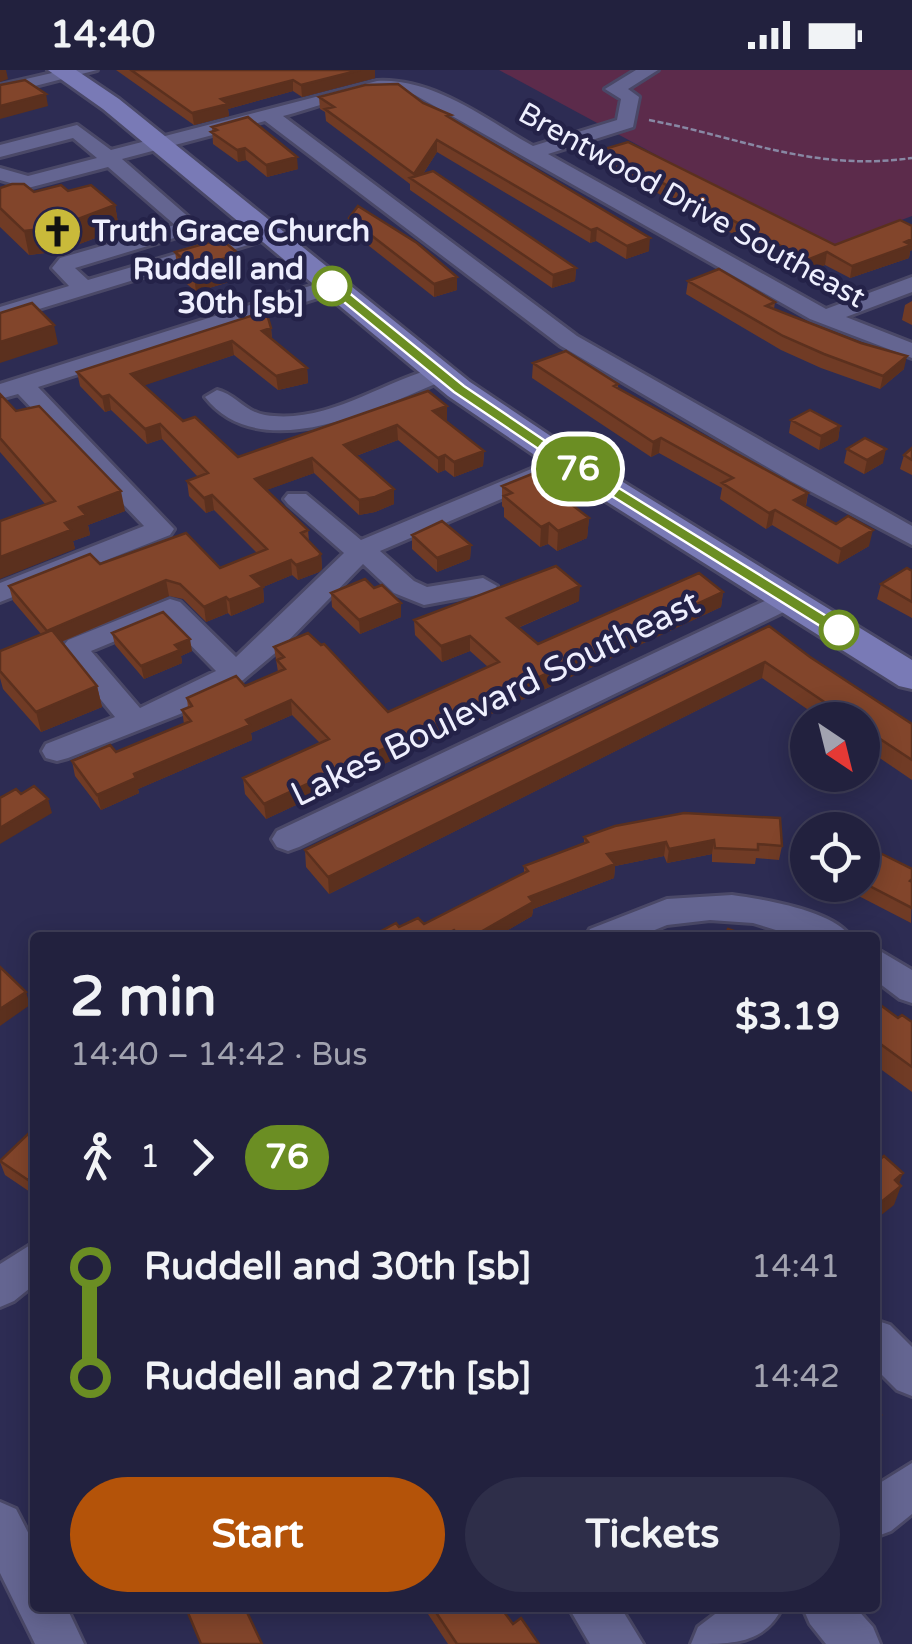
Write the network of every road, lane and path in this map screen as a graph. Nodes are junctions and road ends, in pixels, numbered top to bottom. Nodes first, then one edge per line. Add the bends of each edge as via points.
1 (649, 70) edge
2 (72, 71) edge
3 (0, 90) edge
4 (269, 115) junction
5 (649, 120) dead end
6 (159, 144) junction
7 (0, 151) edge
8 (532, 153) junction
9 (912, 158) edge
10 (109, 159) junction
11 (0, 174) edge
12 (266, 232) junction
13 (912, 284) edge
14 (332, 286) junction
15 (84, 289) junction
16 (0, 314) edge
17 (826, 317) junction
18 (912, 351) edge
19 (438, 374) junction
20 (12, 388) edge
21 (217, 398) dead end
22 (567, 462) junction
23 (297, 499) dead end
24 (912, 536) edge
25 (361, 552) junction
26 (483, 586) dead end
27 (0, 594) edge
28 (788, 599) junction
29 (909, 671) edge
30 (234, 672) junction
31 (134, 720) junction
32 (57, 750) dead end
33 (288, 839) dead end
34 (617, 932) edge
35 (823, 932) edge
36 (880, 964) edge
37 (912, 989) edge
38 (30, 1264) edge
39 (0, 1288) edge
40 (880, 1345) edge
41 (912, 1376) edge
42 (912, 1485) edge
43 (880, 1510) edge
44 (0, 1525) edge
45 (30, 1584) edge
46 (44, 1612) edge
47 (595, 1612) edge
48 (754, 1612) edge
49 (829, 1612) edge
50 (60, 1644) edge
51 (620, 1644) edge
52 (716, 1644) edge
53 (856, 1644) edge

1 - 8 street via 614,89 630,97 626,123
2 - 3 street
2 - 6 main road
4 - 6 street, Brentwood Drive Southeast
4 - 8 street, Brentwood Drive Southeast via 401,85
4 - 24 street via 569,341
5 - 9 path via 692,125 814,162
6 - 10 street, Brentwood Drive Southeast
6 - 12 main road
7 - 10 street via 76,131
8 - 17 street, Brentwood Drive Southeast
10 - 11 street, Brentwood Drive Southeast via 28,182
10 - 15 street via 190,228 68,263 63,268
12 - 14 main road
12 - 15 street
13 - 17 street
14 - 19 main road
14 - 20 street
15 - 16 street
17 - 18 street, Brentwood Drive Southeast
19 - 21 street via 292,423 236,416
19 - 22 main road
20 - 27 street via 161,529
22 - 25 street
22 - 28 main road
23 - 25 street
25 - 26 street via 424,596
25 - 30 street
28 - 29 main road
28 - 33 street, Lakes Boulevard Southeast
30 - 31 street
30 - 31 street via 170,608 78,646 74,650
31 - 32 street
34 - 35 street via 666,912 736,907 798,919
36 - 37 street
38 - 39 street
40 - 41 street
42 - 43 street
44 - 45 street
46 - 50 street
47 - 51 street
48 - 52 street
49 - 53 street

